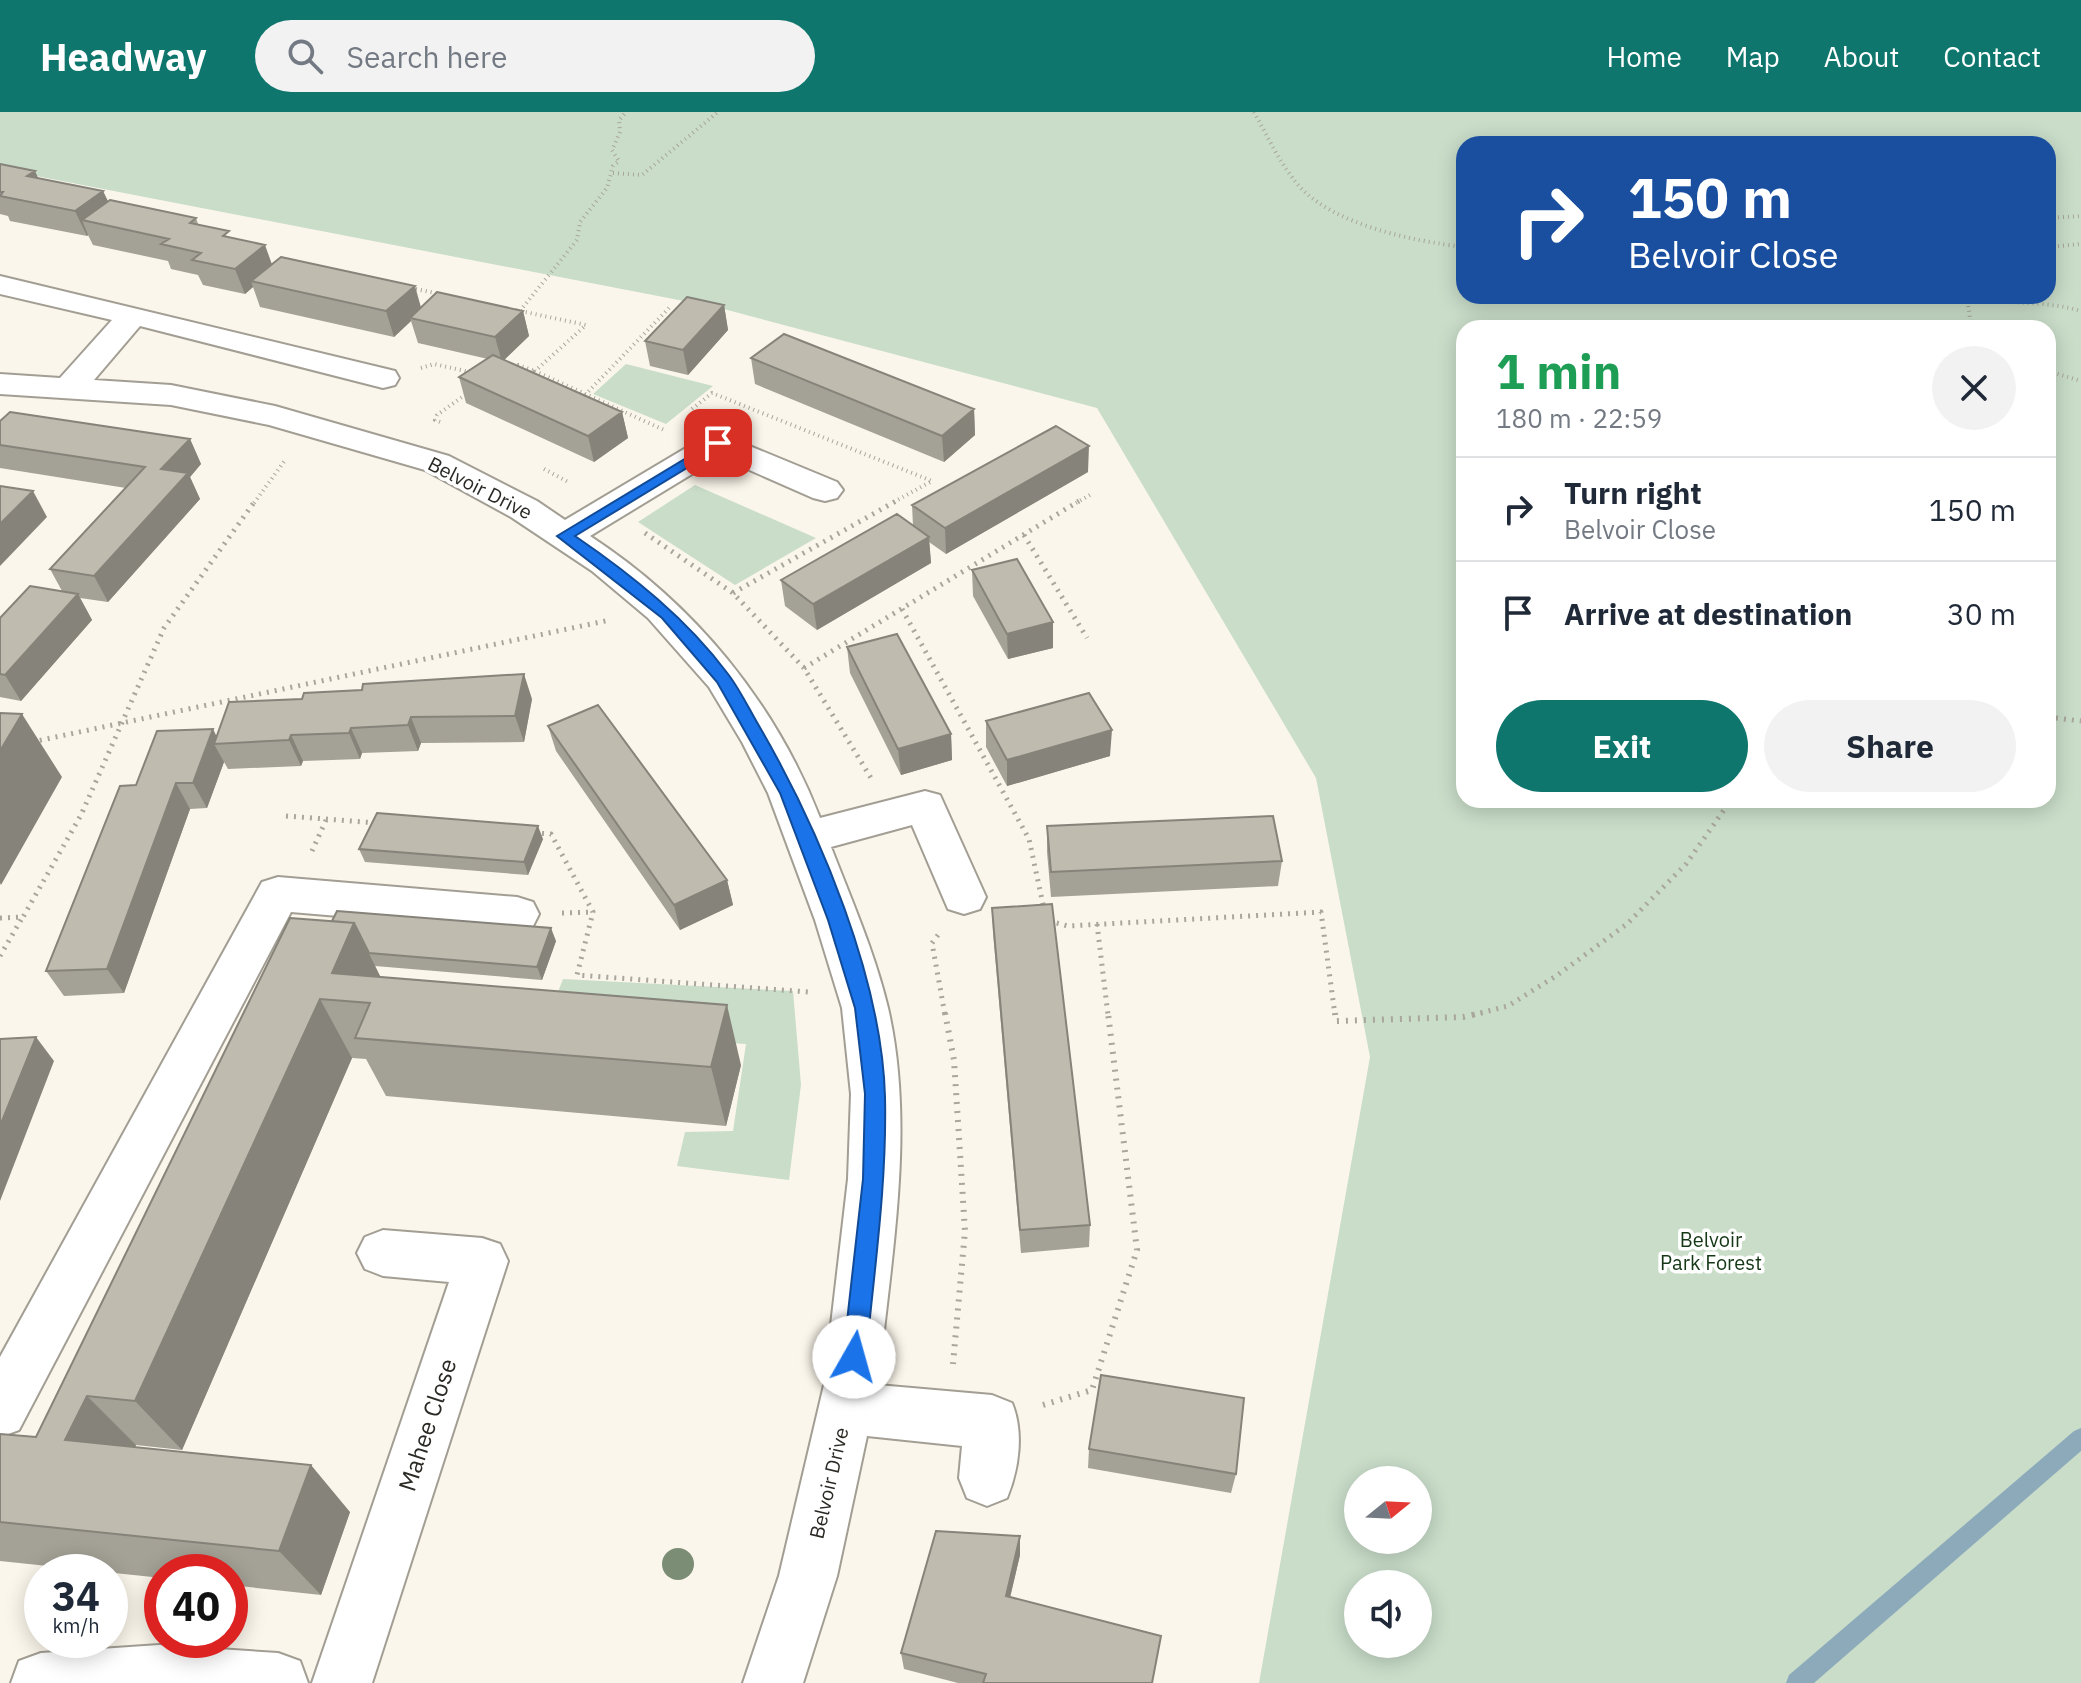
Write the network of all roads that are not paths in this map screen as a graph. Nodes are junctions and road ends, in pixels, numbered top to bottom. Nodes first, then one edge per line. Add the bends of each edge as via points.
1 (0, 285) edge
2 (133, 315) junction
3 (383, 378) road end
4 (0, 384) edge
5 (70, 387) junction
6 (825, 490) dead end
7 (565, 536) junction
8 (807, 837) junction
9 (964, 897) road end
10 (517, 914) dead end
11 (383, 1253) dead end
12 (846, 1408) junction
13 (0, 1411) edge
14 (987, 1478) dead end
15 (41, 1683) edge
16 (278, 1683) edge
17 (342, 1683) edge
18 (773, 1683) edge

1 - 2 street
2 - 3 street
2 - 5 street
4 - 5 street, Belvoir Drive
5 - 7 street, Belvoir Drive via 171,395 310,426 437,463
6 - 7 street via 718,443
7 - 8 street, Belvoir Drive via 661,609 723,678 789,793
8 - 9 street via 925,806
8 - 12 street, Belvoir Drive via 862,996 875,1094 873,1179
10 - 13 street via 278,894
11 - 17 street, Mahee Close via 482,1261
12 - 14 street via 970,1420
12 - 18 street, Belvoir Drive via 808,1576
15 - 16 street via 159,1675

